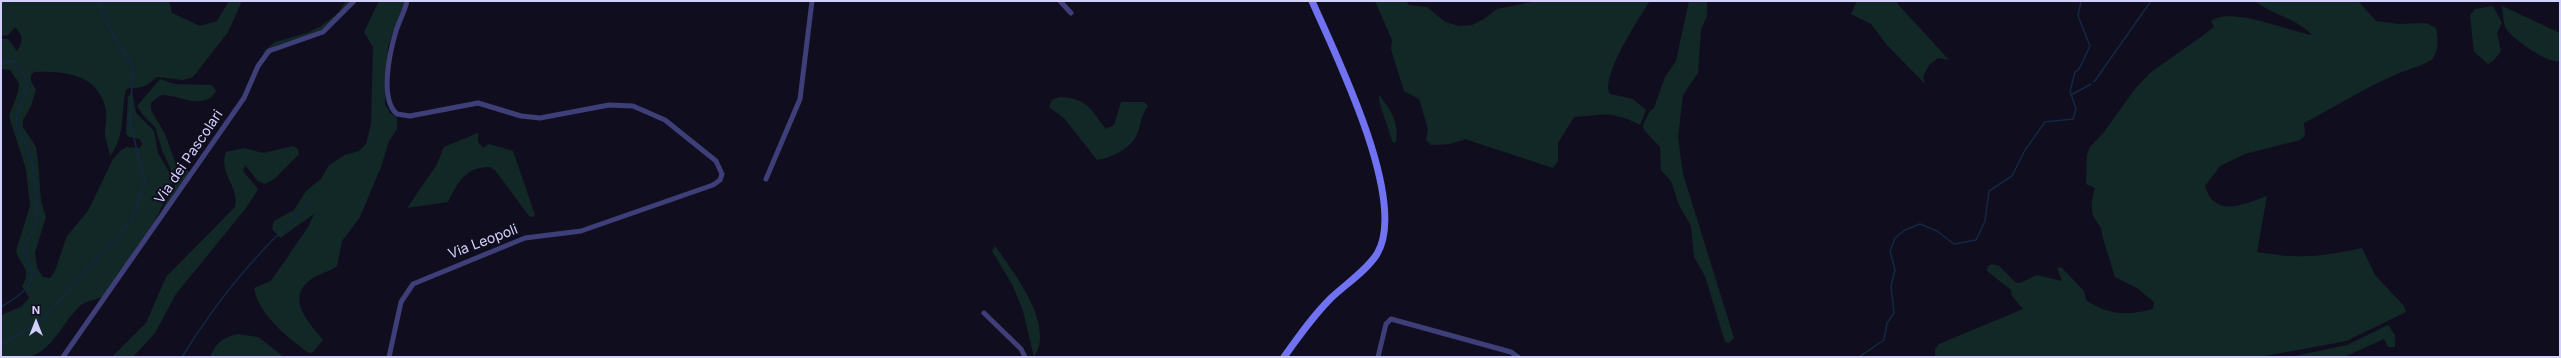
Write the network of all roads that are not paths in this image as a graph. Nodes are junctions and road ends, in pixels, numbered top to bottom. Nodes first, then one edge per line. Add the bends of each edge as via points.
1 (354, 1) edge
2 (407, 1) edge
3 (812, 1) edge
4 (1060, 1) edge
5 (1312, 1) edge
6 (1071, 13) dead end
7 (766, 179) dead end
8 (984, 313) dead end
9 (63, 357) edge
10 (389, 357) edge
11 (1025, 357) edge
12 (1285, 357) edge
13 (1378, 357) edge
14 (1518, 357) edge

1 - 9 street, Via dei Pascolari via 323,32 274,48 265,56 244,98
2 - 10 street, Via Leopoli via 392,47 387,91 390,105 397,114 410,116 478,103 527,117 546,118 609,105 629,105 649,111 665,120 720,165 721,177 716,183 640,212 571,233 525,238 413,284 401,302
3 - 7 street via 800,99
4 - 6 street
5 - 12 street via 1365,125 1382,193 1386,227 1382,244 1374,258 1315,315
8 - 11 street via 1022,348
13 - 14 street via 1386,322 1391,319 1511,352

